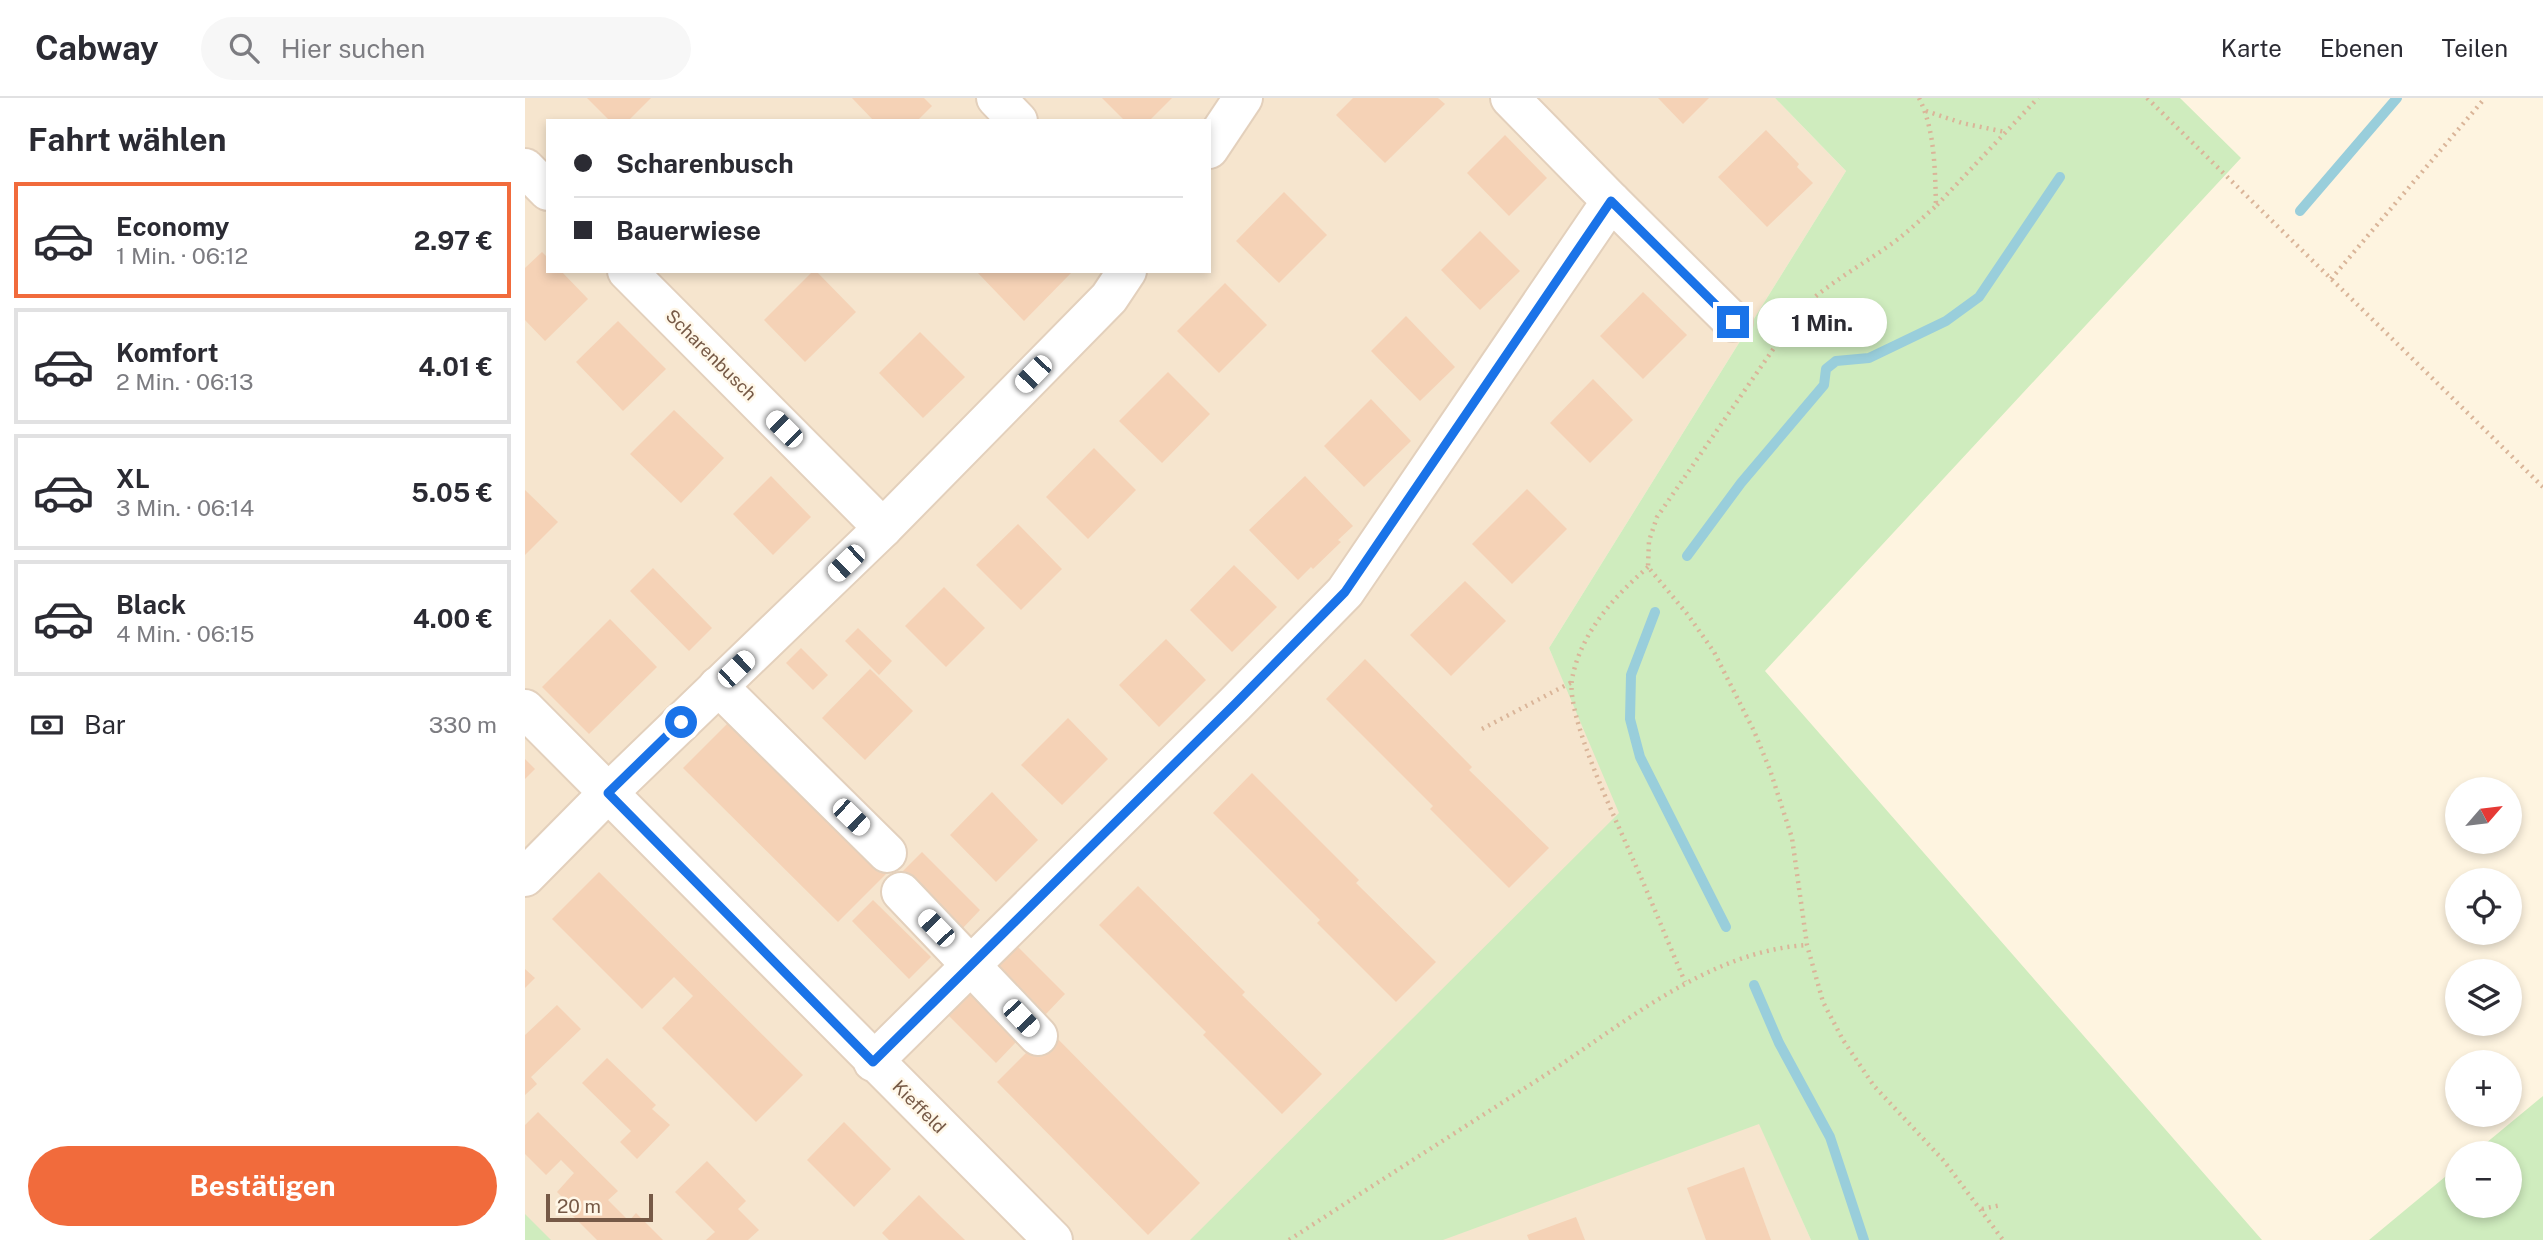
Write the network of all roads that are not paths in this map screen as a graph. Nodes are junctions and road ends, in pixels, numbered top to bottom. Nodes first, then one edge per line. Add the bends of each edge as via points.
1 (996, 98) edge
2 (1243, 98) edge
3 (1510, 98) edge
4 (1016, 119) edge
5 (1211, 146) edge
6 (525, 169) edge
7 (546, 189) edge
8 (1611, 201) junction
9 (629, 273) edge
10 (1126, 273) edge
11 (1733, 322) dead end
12 (883, 528) junction
13 (718, 687) junction
14 (525, 709) edge
15 (608, 793) junction
16 (887, 853) dead end
17 (525, 877) edge
18 (901, 892) dead end
19 (971, 964) junction
20 (1038, 1036) dead end
21 (873, 1062) junction
22 (1053, 1240) edge

1 - 4 street
2 - 5 street
3 - 8 street
6 - 7 street
8 - 11 street
8 - 19 street via 1345,592
9 - 12 street, Scharenbusch
10 - 12 street via 1109,298
12 - 13 street
13 - 15 street
13 - 16 street
14 - 15 street
15 - 17 street
15 - 21 street, Kieffeld
18 - 19 street
19 - 20 street
19 - 21 street
21 - 22 street, Kieffeld

